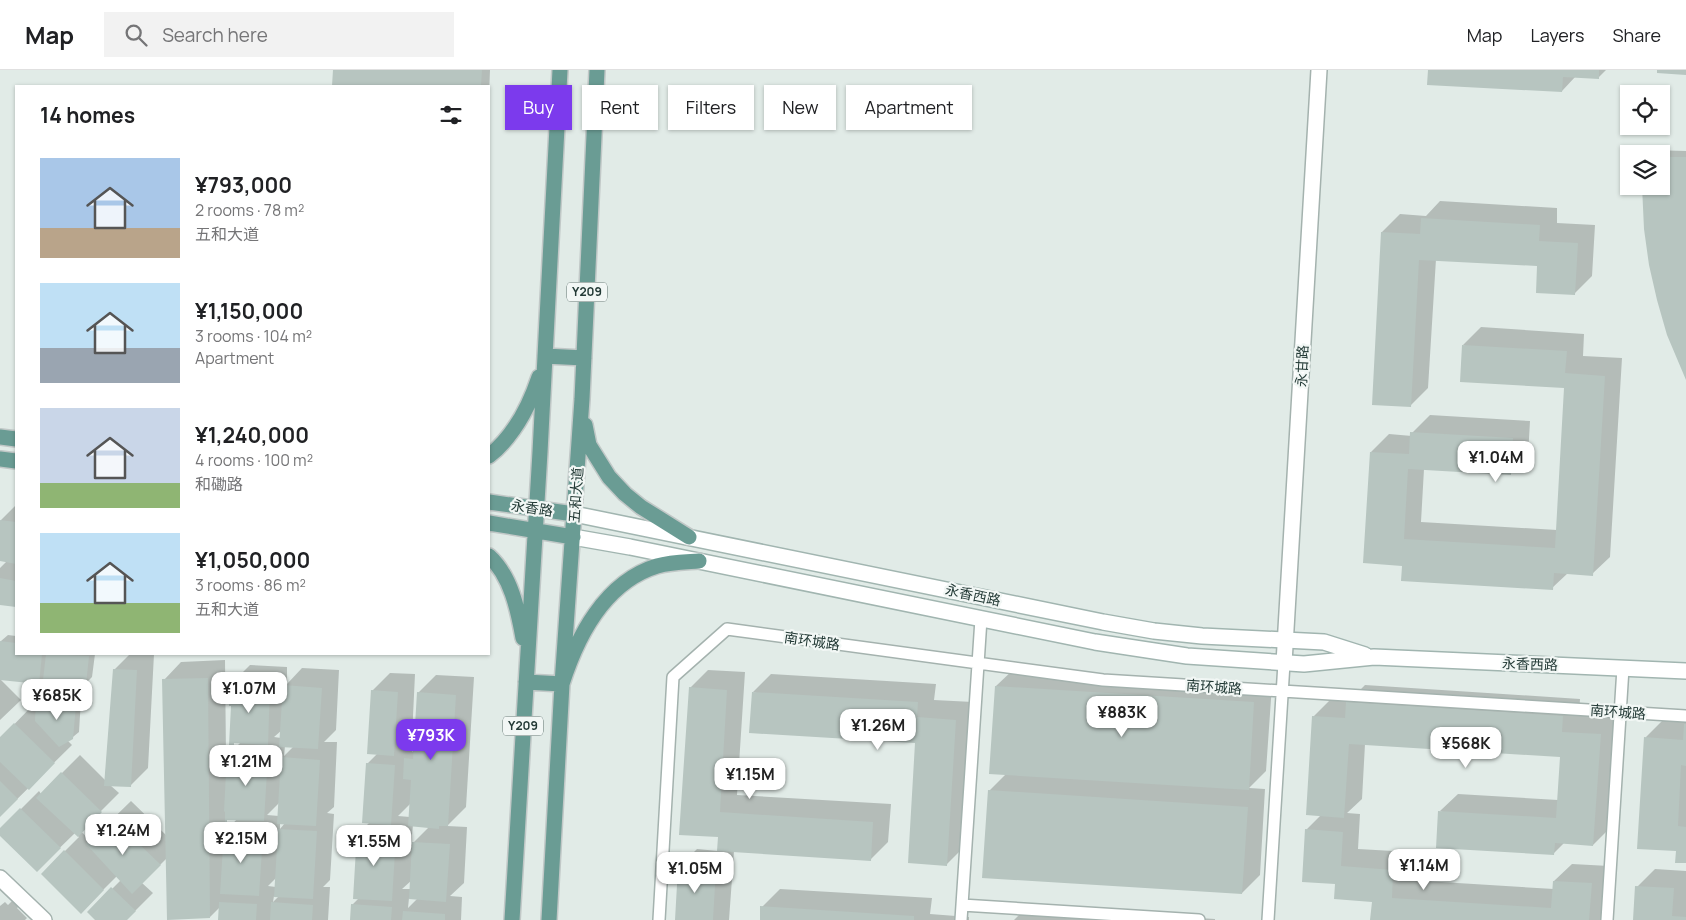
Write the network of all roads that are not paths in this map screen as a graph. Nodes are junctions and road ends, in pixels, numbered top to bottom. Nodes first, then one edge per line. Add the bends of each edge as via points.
1 (560, 70) edge
2 (597, 70) edge
3 (1319, 70) edge
4 (584, 358) junction
5 (544, 359) junction
6 (582, 399) junction
7 (0, 437) edge
8 (15, 439) edge
9 (490, 455) edge
10 (0, 459) edge
11 (15, 461) edge
12 (490, 502) edge
13 (536, 509) junction
14 (574, 514) junction
15 (490, 523) edge
16 (535, 532) junction
17 (573, 537) junction
18 (689, 537) junction
19 (490, 557) edge
20 (699, 561) junction
21 (981, 619) junction
22 (1285, 640) junction
23 (1374, 657) junction
24 (528, 661) junction
25 (977, 663) junction
26 (1284, 663) junction
27 (1623, 668) junction
28 (1686, 671) edge
29 (526, 682) junction
30 (562, 684) junction
31 (1282, 691) junction
32 (1620, 712) junction
33 (1686, 716) edge
34 (0, 878) edge
35 (962, 906) junction
36 (44, 920) edge
37 (512, 920) edge
38 (549, 920) edge
39 (659, 920) edge
40 (961, 920) edge
41 (1199, 920) edge
42 (1268, 920) edge
43 (1608, 920) edge

1 - 5 main road, Y209
2 - 4 main road, 五和大道 / Y209
3 - 22 main road, 永甘路
4 - 5 main road
4 - 6 main road, 五和大道 / Y209
5 - 9 main road via 536,386 515,430
5 - 13 main road, Y209
6 - 14 main road, 五和大道 / Y209
6 - 18 main road via 589,445 608,477 641,507
7 - 8 main road
10 - 11 main road
12 - 13 main road, 永香路
13 - 14 main road, 永香路
13 - 16 main road, Y209
14 - 17 main road, 五和大道 / Y209
14 - 18 main road, 永香西路
15 - 16 main road, 永香路
16 - 17 main road, 永香路
16 - 24 main road, Y209
17 - 20 main road, 永香西路
17 - 30 main road, 五和大道 / Y209
18 - 22 main road, 永香西路 via 1154,631
19 - 24 main road via 514,599
20 - 21 main road, 永香西路
20 - 30 main road via 656,566 621,586 601,607 577,642
21 - 25 lane
21 - 26 main road, 永香西路 via 1142,651
22 - 23 main road, 永香西路 via 1324,642
22 - 26 main road, 永甘路
23 - 26 main road, 永香西路
23 - 27 main road, 永香西路
24 - 29 main road, Y209
25 - 31 lane, 南环城路 via 1103,680
25 - 35 lane
25 - 39 lane, 南环城路 via 726,629 673,677
26 - 31 lane
27 - 28 main road, 永香西路
27 - 32 lane
29 - 30 main road
29 - 37 main road, Y209
30 - 38 main road, 五和大道 / Y209
31 - 32 lane, 南环城路
31 - 42 lane
32 - 33 lane, 南环城路
32 - 43 lane
34 - 36 main road
35 - 40 lane
35 - 41 lane

